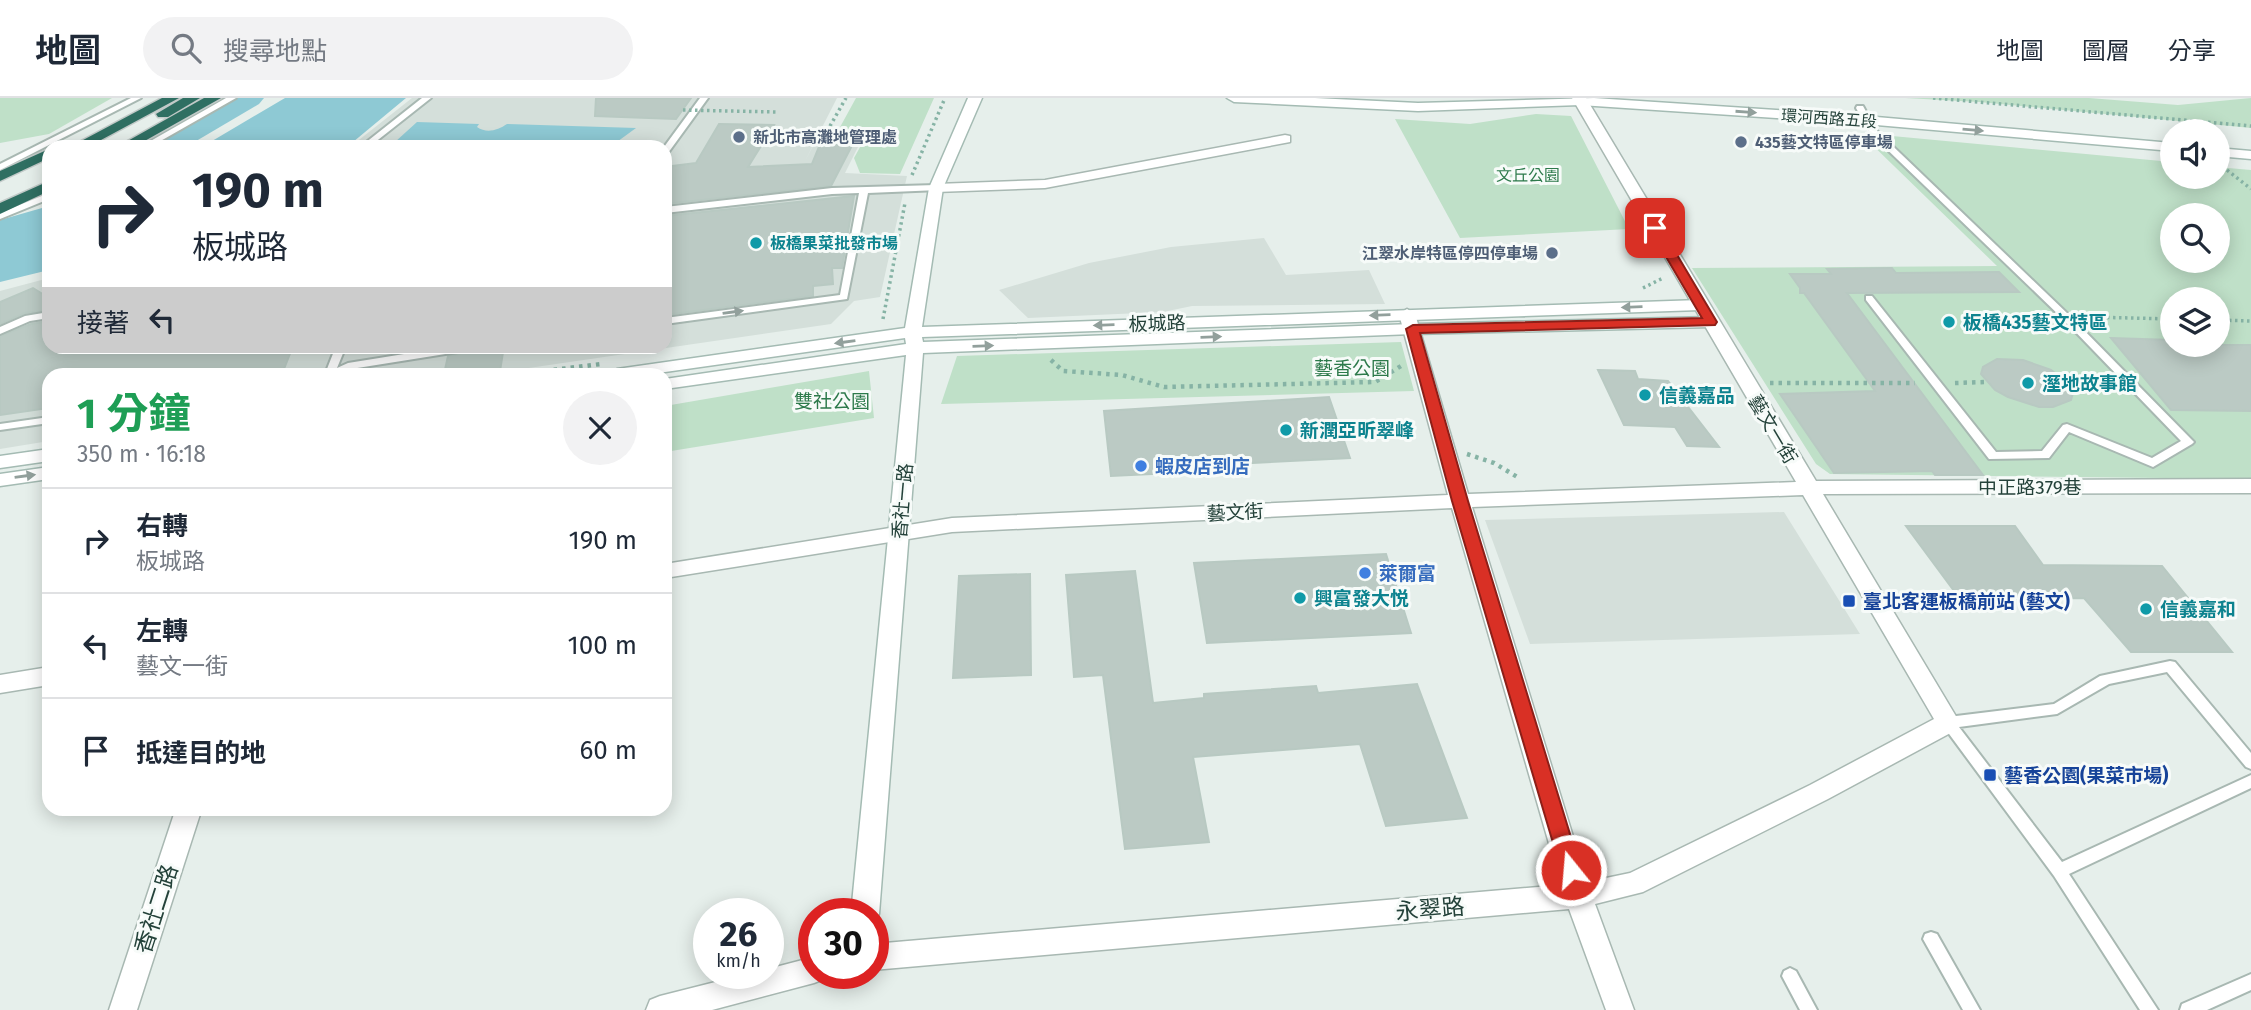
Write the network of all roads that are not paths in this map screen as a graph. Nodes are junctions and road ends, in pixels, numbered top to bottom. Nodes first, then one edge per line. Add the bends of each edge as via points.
1 (136, 98) edge
2 (156, 98) edge
3 (172, 98) edge
4 (193, 98) edge
5 (214, 98) edge
6 (232, 98) edge
7 (428, 98) edge
8 (704, 98) edge
9 (975, 98) edge
10 (1234, 98) edge
11 (1744, 98) edge
12 (1579, 99) edge
13 (1862, 114) junction
14 (2160, 134) edge
15 (1285, 139) dead end
16 (53, 140) edge
17 (75, 140) edge
18 (91, 140) edge
19 (112, 140) edge
20 (137, 140) edge
21 (157, 140) edge
22 (373, 140) edge
23 (2230, 140) edge
24 (672, 141) edge
25 (2251, 142) edge
26 (42, 146) edge
27 (2160, 146) edge
28 (2230, 153) edge
29 (2251, 155) edge
30 (42, 156) edge
31 (42, 164) edge
32 (0, 167) edge
33 (42, 174) edge
34 (0, 177) edge
35 (0, 184) edge
36 (42, 188) edge
37 (936, 188) junction
38 (864, 190) junction
39 (0, 194) edge
40 (42, 199) edge
41 (0, 209) edge
42 (672, 209) edge
43 (0, 216) edge
44 (1869, 298) dead end
45 (1700, 305) junction
46 (42, 316) edge
47 (672, 320) edge
48 (1410, 321) junction
49 (1710, 322) junction
50 (0, 331) edge
51 (914, 340) junction
52 (426, 354) edge
53 (345, 368) edge
54 (669, 368) edge
55 (672, 383) edge
56 (42, 421) edge
57 (0, 427) edge
58 (42, 456) edge
59 (0, 462) edge
60 (42, 474) edge
61 (0, 480) edge
62 (2251, 486) edge
63 (1809, 488) junction
64 (1460, 501) junction
65 (900, 532) junction
66 (672, 570) edge
67 (42, 677) edge
68 (0, 684) edge
69 (1948, 723) junction
70 (2251, 762) edge
71 (2251, 781) edge
72 (186, 816) edge
73 (2059, 871) junction
74 (1578, 896) junction
75 (866, 898) edge
76 (1931, 939) dead end
77 (889, 956) edge
78 (798, 974) edge
79 (1790, 976) dead end
80 (2251, 982) edge
81 (123, 1010) edge
82 (660, 1010) edge
83 (1620, 1010) edge
84 (1809, 1010) edge
85 (1972, 1010) edge
86 (2150, 1010) edge
87 (2188, 1010) edge

1 - 16 lane
2 - 17 highway
3 - 18 highway
4 - 19 highway
5 - 20 highway
6 - 21 lane
7 - 22 lane
8 - 24 lane
9 - 37 street, 香社一路
10 - 12 street, 環河西路五段 via 1418,107
11 - 13 street, 環河西路五段
12 -> 13 street, 環河西路五段
12 - 45 street, 藝文一街
13 - 14 street, 環河西路五段
13 -> 27 street, 環河西路五段
13 - 44 lane via 1873,131 2188,442 2153,463 2067,428 2045,455 1993,456
15 - 37 street via 1045,184
23 - 25 street
26 - 32 lane
28 - 29 street
30 - 34 highway
31 - 35 highway
33 - 39 highway
36 - 41 highway
37 - 38 lane
37 - 51 street, 香社一路
38 - 42 lane
47 -> 38 lane via 844,297
40 - 43 lane
45 -> 48 street, 板城路
45 - 49 street, 藝文一街
46 - 50 lane
48 - 49 street, 板城路
48 - 51 street, 板城路
48 - 64 street
49 - 63 street, 藝文一街
51 -> 54 street, 板城路
51 - 55 street, 板城路
51 - 65 street, 香社一路
52 - 53 lane
56 - 57 lane
58 - 59 street
61 -> 60 street
62 - 63 street, 中正路379巷
63 - 64 street, 藝文街
63 - 69 street, 藝文一街
64 - 65 street, 藝文街 via 953,525
64 - 74 street
65 - 66 street, 藝文街
65 - 75 street, 香社一路
67 - 68 street
69 - 70 lane via 2057,709 2105,680 2170,666
69 - 73 lane
69 - 74 street, 永翠路 via 1634,884
71 - 73 lane
72 - 81 street, 香社二路
73 - 86 lane
74 - 77 street, 永翠路
74 - 83 street
76 - 85 lane
78 - 82 street
79 - 84 lane
80 - 87 lane

